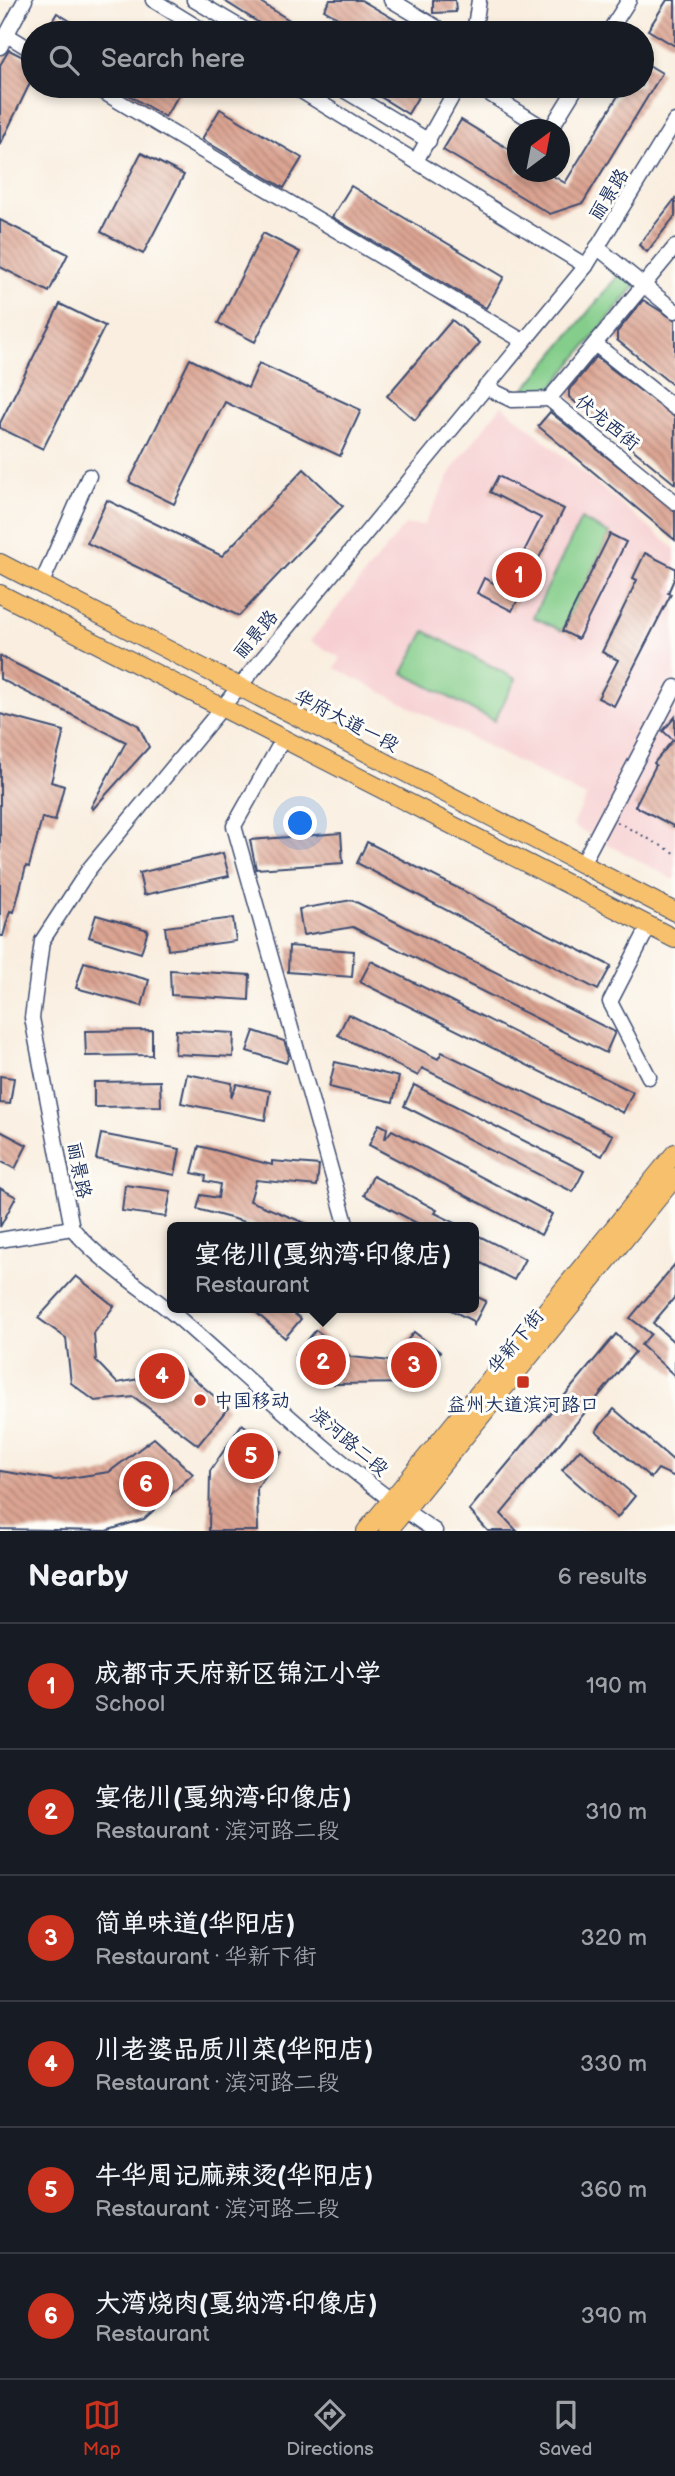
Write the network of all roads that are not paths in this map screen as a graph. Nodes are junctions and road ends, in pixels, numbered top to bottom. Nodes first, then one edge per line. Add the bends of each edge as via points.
1 (25, 0) edge
2 (153, 0) edge
3 (194, 0) edge
4 (391, 0) edge
5 (479, 0) edge
6 (629, 0) edge
7 (187, 21) edge
8 (230, 21) edge
9 (426, 21) edge
10 (476, 21) edge
11 (616, 21) edge
12 (3, 41) edge
13 (21, 47) edge
14 (113, 98) edge
15 (312, 98) edge
16 (357, 98) edge
17 (452, 98) edge
18 (497, 98) edge
19 (569, 98) edge
20 (531, 119) edge
21 (556, 119) edge
22 (675, 121) edge
23 (429, 141) junction
24 (416, 162) junction
25 (597, 247) junction
26 (675, 247) edge
27 (586, 266) junction
28 (643, 285) junction
29 (675, 311) edge
30 (523, 341) junction
31 (596, 344) junction
32 (485, 387) junction
33 (549, 399) junction
34 (675, 408) edge
35 (89, 476) dead end
36 (675, 502) edge
37 (0, 563) edge
38 (41, 584) junction
39 (0, 594) edge
40 (236, 686) junction
41 (675, 687) edge
42 (220, 706) junction
43 (283, 739) junction
44 (582, 864) junction
45 (675, 912) edge
46 (649, 926) junction
47 (675, 939) edge
48 (649, 1077) dead end
49 (675, 1153) edge
50 (675, 1177) edge
51 (346, 1222) edge
52 (72, 1228) junction
53 (0, 1240) edge
54 (167, 1308) edge
55 (173, 1313) edge
56 (398, 1506) junction
57 (366, 1531) edge
58 (388, 1531) edge
59 (435, 1531) edge

1 - 12 street
2 - 7 street
3 - 8 street
4 - 9 street
5 - 10 street
6 - 11 street
12 - 13 street
14 - 30 street
15 - 24 street
16 - 23 street
17 - 23 street
18 - 20 street
19 - 21 street
22 - 25 street, 丽景路
23 - 24 street
24 - 27 street
25 - 27 street, 丽景路
25 - 28 street
26 - 28 street
27 - 30 street, 丽景路
28 - 29 street
28 - 31 street
30 - 32 street, 丽景路
31 - 33 street
31 - 34 street
32 - 33 street via 512,400
32 - 40 street, 丽景路
33 - 36 street, 伏龙西街
35 - 38 street
37 - 38 main road, 华府大道一段
38 - 40 main road, 华府大道一段
39 - 42 main road
40 - 42 street, 丽景路
40 - 44 main road, 华府大道一段
41 - 44 street
42 - 43 main road
42 - 52 street, 丽景路 via 89,869 42,941 32,1018
43 - 46 main road
43 - 51 street via 234,826
44 - 45 main road, 华府大道一段
46 - 47 main road
46 - 48 street via 610,1002
49 - 56 main road
50 - 56 main road, 华新下街
52 - 53 street
52 - 54 street, 滨河路二段
55 - 56 street, 滨河路二段
56 - 57 main road
56 - 58 main road, 华新下街
56 - 59 street, 滨河路二段

